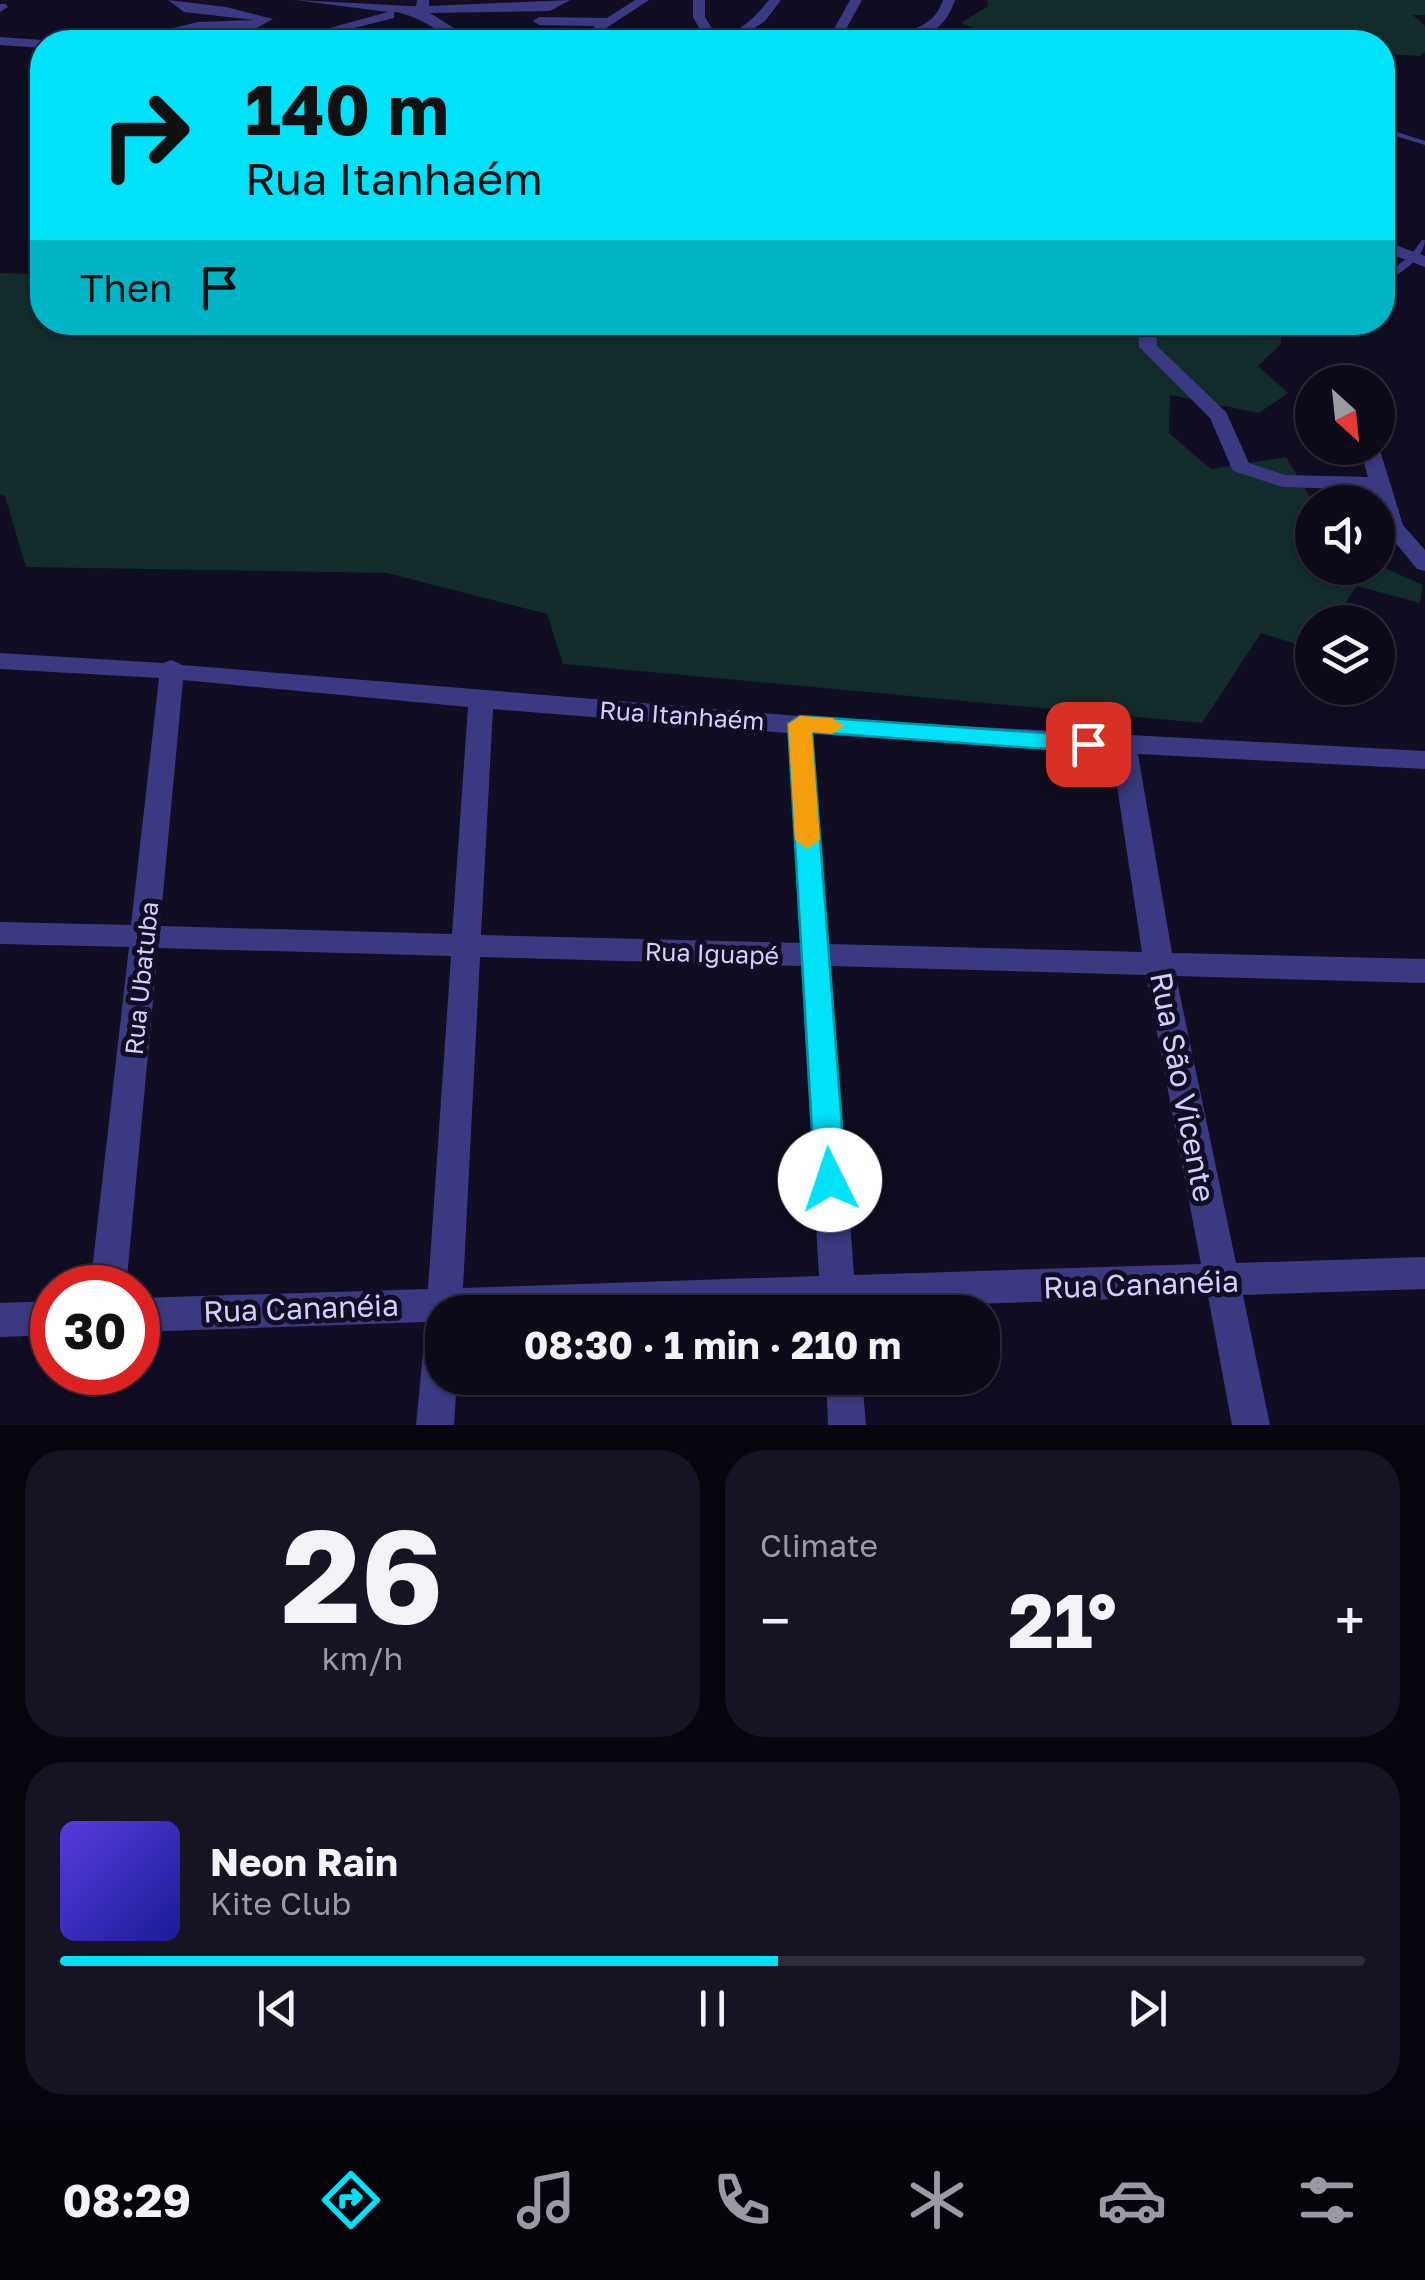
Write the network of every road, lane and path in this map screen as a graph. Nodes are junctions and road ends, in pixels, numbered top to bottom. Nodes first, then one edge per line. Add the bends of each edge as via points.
1 (300, 0) edge
2 (564, 0) edge
3 (642, 0) edge
4 (700, 0) edge
5 (776, 0) edge
6 (856, 0) edge
7 (949, 0) edge
8 (179, 4) edge
9 (263, 4) dead end
10 (419, 6) edge
11 (226, 10) junction
12 (267, 19) junction
13 (608, 22) junction
14 (436, 24) junction
15 (179, 30) edge
16 (333, 30) joint
17 (447, 30) edge
18 (598, 30) edge
19 (702, 30) edge
20 (744, 30) edge
21 (840, 30) edge
22 (928, 30) edge
23 (0, 41) edge
24 (30, 43) edge
25 (1395, 133) edge
26 (1425, 143) edge
27 (1395, 248) edge
28 (1421, 254) edge
29 (1395, 272) edge
30 (1147, 335) edge
31 (1374, 465) edge
32 (1379, 484) junction
33 (1425, 564) edge
34 (0, 661) edge
35 (172, 668) junction
36 (481, 700) junction
37 (800, 724) junction
38 (1124, 746) junction
39 (1425, 760) edge
40 (0, 933) edge
41 (145, 934) junction
42 (470, 942) junction
43 (815, 957) junction
44 (1160, 965) junction
45 (1425, 972) edge
46 (110, 1265) edge
47 (1425, 1274) edge
48 (1221, 1282) junction
49 (445, 1295) edge
50 (839, 1295) edge
51 (973, 1295) edge
52 (425, 1314) edge
53 (160, 1315) edge
54 (30, 1319) edge
55 (0, 1320) edge
56 (437, 1395) edge
57 (845, 1395) edge
58 (434, 1425) edge
59 (847, 1425) edge
60 (1252, 1425) edge

1 - 10 street
2 - 10 street via 550,7
3 - 13 street
4 - 19 street
5 - 20 street
6 - 21 street
7 - 22 street
8 - 11 street
9 - 11 street
10 - 14 street
10 - 16 street
11 - 12 street
12 - 15 street via 253,26
12 - 16 street
13 - 14 street
13 - 18 street
14 - 17 street
23 - 24 street
25 - 26 lane
27 - 28 street
28 - 29 lane
30 - 32 street via 1148,347 1219,416 1240,467 1283,480
31 - 32 street
32 - 33 street via 1393,526
34 - 35 street, Rua Itanhaém
35 - 36 street, Rua Itanhaém
35 - 41 street, Rua Ubatuba
36 - 37 street, Rua Itanhaém
36 - 42 street
37 - 38 street, Rua Itanhaém
37 - 43 street
38 - 39 street, Rua Itanhaém
38 - 44 street, Rua São Vicente
40 - 41 street, Rua Iguapé
41 - 42 street, Rua Iguapé
41 - 46 street, Rua Ubatuba
42 - 43 street, Rua Iguapé
42 - 49 street
43 - 44 street, Rua Iguapé
43 - 50 street
44 - 45 street, Rua Iguapé
44 - 48 street, Rua São Vicente
47 - 48 street, Rua Cananéia
48 - 51 street, Rua Cananéia
48 - 60 street, Rua São Vicente
52 - 53 street, Rua Cananéia
54 - 55 street
56 - 58 street
57 - 59 street

